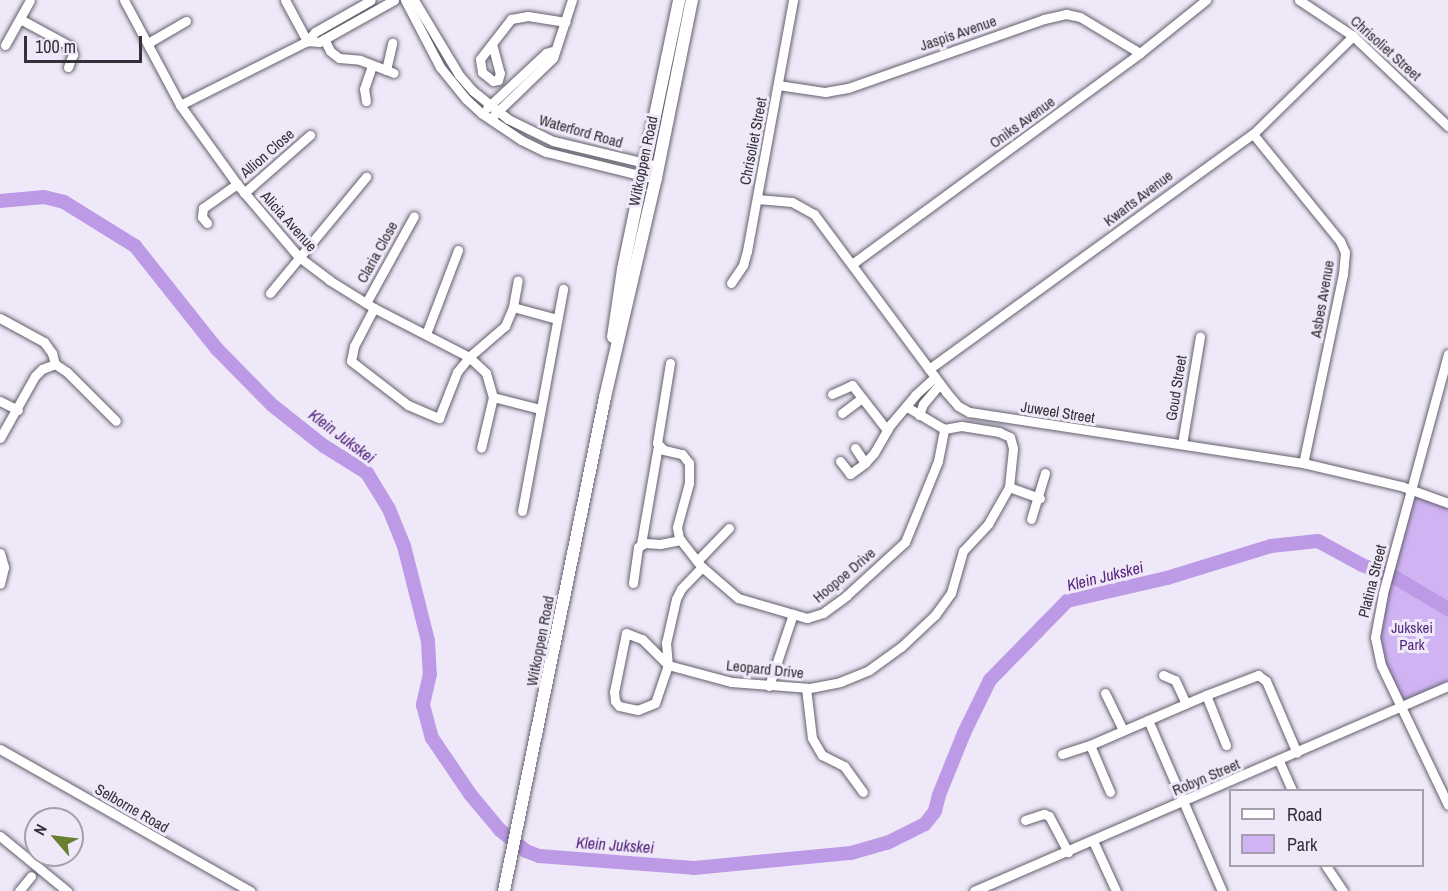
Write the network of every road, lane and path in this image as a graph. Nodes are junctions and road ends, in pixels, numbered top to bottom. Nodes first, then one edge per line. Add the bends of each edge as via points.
1 (30, 0) edge
2 (124, 0) edge
3 (286, 0) edge
4 (371, 0) edge
5 (394, 0) edge
6 (405, 0) edge
7 (414, 0) edge
8 (572, 0) edge
9 (679, 0) edge
10 (692, 0) edge
11 (793, 0) edge
12 (1206, 0) edge
13 (1299, 0) edge
14 (354, 10) junction
15 (20, 20) junction
16 (359, 20) junction
17 (186, 21) dead end
18 (566, 22) junction
19 (1353, 36) junction
20 (324, 39) junction
21 (307, 41) junction
22 (392, 43) dead end
23 (148, 44) junction
24 (439, 44) junction
25 (492, 44) dead end
26 (5, 45) dead end
27 (430, 50) junction
28 (1140, 53) junction
29 (372, 66) junction
30 (68, 67) dead end
31 (778, 85) junction
32 (366, 101) dead end
33 (180, 105) junction
34 (493, 108) junction
35 (485, 116) junction
36 (1448, 126) edge
37 (1253, 134) junction
38 (310, 135) dead end
39 (651, 171) junction
40 (366, 177) dead end
41 (237, 184) junction
42 (244, 193) junction
43 (757, 200) junction
44 (414, 216) dead end
45 (207, 222) dead end
46 (458, 250) dead end
47 (299, 257) junction
48 (852, 264) junction
49 (518, 280) dead end
50 (731, 283) dead end
51 (563, 289) dead end
52 (270, 294) dead end
53 (370, 306) junction
54 (513, 307) junction
55 (0, 318) edge
56 (557, 319) junction
57 (426, 334) junction
58 (1200, 336) dead end
59 (1448, 354) edge
60 (469, 357) junction
61 (670, 363) dead end
62 (55, 364) junction
63 (935, 377) junction
64 (946, 393) junction
65 (832, 394) dead end
66 (493, 397) junction
67 (862, 398) junction
68 (0, 401) edge
69 (923, 404) junction
70 (907, 407) junction
71 (540, 409) junction
72 (18, 410) junction
73 (842, 413) dead end
74 (919, 415) junction
75 (116, 421) dead end
76 (944, 429) junction
77 (887, 430) junction
78 (0, 438) edge
79 (1182, 444) junction
80 (658, 446) junction
81 (481, 448) dead end
82 (855, 448) dead end
83 (840, 461) dead end
84 (865, 462) junction
85 (1303, 463) junction
86 (1045, 473) dead end
87 (1009, 487) junction
88 (1411, 489) junction
89 (1040, 498) junction
90 (1448, 503) edge
91 (522, 511) dead end
92 (1031, 519) dead end
93 (729, 528) dead end
94 (681, 540) junction
95 (641, 544) junction
96 (0, 552) edge
97 (699, 564) junction
98 (633, 583) dead end
99 (0, 584) edge
100 (793, 614) junction
101 (668, 665) junction
102 (1163, 675) dead end
103 (769, 686) junction
104 (1448, 686) edge
105 (806, 688) junction
106 (1105, 693) dead end
107 (1206, 695) junction
108 (1186, 704) junction
109 (1401, 707) junction
110 (1148, 720) junction
111 (1123, 730) junction
112 (1226, 744) dead end
113 (1090, 746) junction
114 (0, 749) edge
115 (1297, 753) junction
116 (1062, 754) dead end
117 (1279, 761) junction
118 (1292, 789) edge
119 (863, 792) dead end
120 (1110, 792) dead end
121 (1184, 803) junction
122 (1448, 805) edge
123 (1025, 820) dead end
124 (0, 836) edge
125 (1093, 841) junction
126 (1068, 852) junction
127 (1327, 867) edge
128 (31, 876) dead end
129 (19, 891) edge
130 (67, 891) edge
131 (250, 891) edge
132 (504, 891) edge
133 (974, 891) edge
134 (1116, 891) edge
135 (1222, 891) edge
136 (1343, 891) edge

1 - 15 street
2 - 23 street, Alicia Avenue
3 - 21 street
4 - 14 street
5 - 16 street
6 - 27 street, Waterford Road
7 - 24 street, Waterford Road
8 - 18 street
9 - 39 main road, Witkoppen Road
10 - 39 main road, Witkoppen Road
11 - 31 street, Chrisoliet Street
12 - 28 street, Oniks Avenue
13 - 19 street, Chrisoliet Street
14 - 16 street
14 - 21 street
15 - 26 street
15 - 30 street via 70,46 73,54
16 - 20 street
17 - 23 street
18 - 25 street via 516,16 506,23
18 - 34 street via 553,58
19 - 36 street, Chrisoliet Street
19 - 37 street, Kwarts Avenue
20 - 21 street
20 - 29 street via 335,56
21 - 33 street
22 - 29 street via 390,71
23 - 33 street, Alicia Avenue
24 - 27 street
24 - 34 street, Waterford Road via 459,75
27 - 35 street, Waterford Road via 452,83
28 - 31 street, Jaspis Avenue via 1080,17 1066,14 848,88 825,92
28 - 48 street, Oniks Avenue
29 - 32 street via 364,88
31 - 43 street, Chrisoliet Street
33 - 41 street, Alicia Avenue
34 - 35 street
34 - 39 street, Waterford Road via 523,129 553,141
35 - 39 street, Waterford Road via 546,152
37 - 63 street, Kwarts Avenue
37 - 85 street, Asbes Avenue via 1340,241 1344,252 1343,274
38 - 42 street, Allion Close
39 - 132 main road, Witkoppen Road via 619,292 605,397
40 - 47 street
41 - 42 street, Alicia Avenue
41 - 45 street via 203,208 201,213
42 - 47 street, Alicia Avenue
43 - 48 street, Juweel Street via 792,202 810,211
43 - 50 street, Chrisoliet Street via 746,257
44 - 53 street, Claria Close
46 - 57 street
47 - 52 street
47 - 53 street, Alicia Avenue
48 - 63 street, Juweel Street
49 - 54 street
51 - 56 street
53 - 57 street, Alicia Avenue
53 - 60 street, Claria Close via 351,361 417,410 439,417 457,372
54 - 56 street
54 - 60 street via 502,330
55 - 62 street via 44,342
56 - 71 street
57 - 60 street, Alicia Avenue
58 - 79 street, Goud Street
59 - 88 street, Platina Street
60 - 66 street via 486,373
61 - 80 street
62 - 72 street via 39,371
62 - 75 street
63 - 64 street, Juweel Street
63 - 69 street
63 - 70 street
64 - 69 street
64 - 79 street, Juweel Street via 973,414
65 - 67 street via 851,384
66 - 71 street
66 - 81 street
67 - 73 street
67 - 77 street
68 - 72 street
69 - 74 street
70 - 74 street
70 - 77 street
71 - 91 street
72 - 78 street
74 - 76 street
76 - 87 street, Leopard Drive via 961,426 999,432 1012,440
76 - 100 street, Hoopoe Drive via 937,465 905,542 823,614 812,618
77 - 84 street
79 - 85 street, Juweel Street
80 - 94 street via 688,459 688,483 677,527
80 - 95 street
82 - 84 street
83 - 84 street via 850,474
85 - 88 street, Juweel Street
86 - 89 street
87 - 89 street
87 - 105 street, Leopard Drive via 988,524 963,551 951,593 932,619 869,670 840,682
88 - 90 street, Juweel Street
88 - 109 street, Platina Street via 1376,629 1377,648
89 - 92 street
93 - 97 street
94 - 95 street
94 - 97 street, Hoopoe Drive
95 - 98 street via 635,553
96 - 99 street via 4,567
97 - 100 street, Hoopoe Drive via 742,600
97 - 101 street via 676,598 666,643
100 - 103 street
101 - 101 street, Leopard Drive via 657,700 648,708 618,706 614,692 626,633 642,639
101 - 103 street, Leopard Drive via 723,680
102 - 108 street via 1174,680
103 - 105 street, Leopard Drive
104 - 109 street, Robyn Street
105 - 119 street via 810,731 822,756 844,766
106 - 111 street
107 - 108 street
107 - 112 street
107 - 115 street via 1256,675 1263,677
108 - 110 street
109 - 115 street, Robyn Street
109 - 122 street, Platina Street
110 - 111 street
110 - 121 street
111 - 113 street
113 - 116 street
113 - 120 street
114 - 131 street, Selborne Road
115 - 117 street, Robyn Street
117 - 118 street
117 - 121 street, Robyn Street
121 - 125 street, Robyn Street
121 - 135 street
123 - 126 street via 1048,815
124 - 130 street
125 - 126 street, Robyn Street
125 - 134 street
126 - 133 street, Robyn Street
127 - 136 street
128 - 129 street

